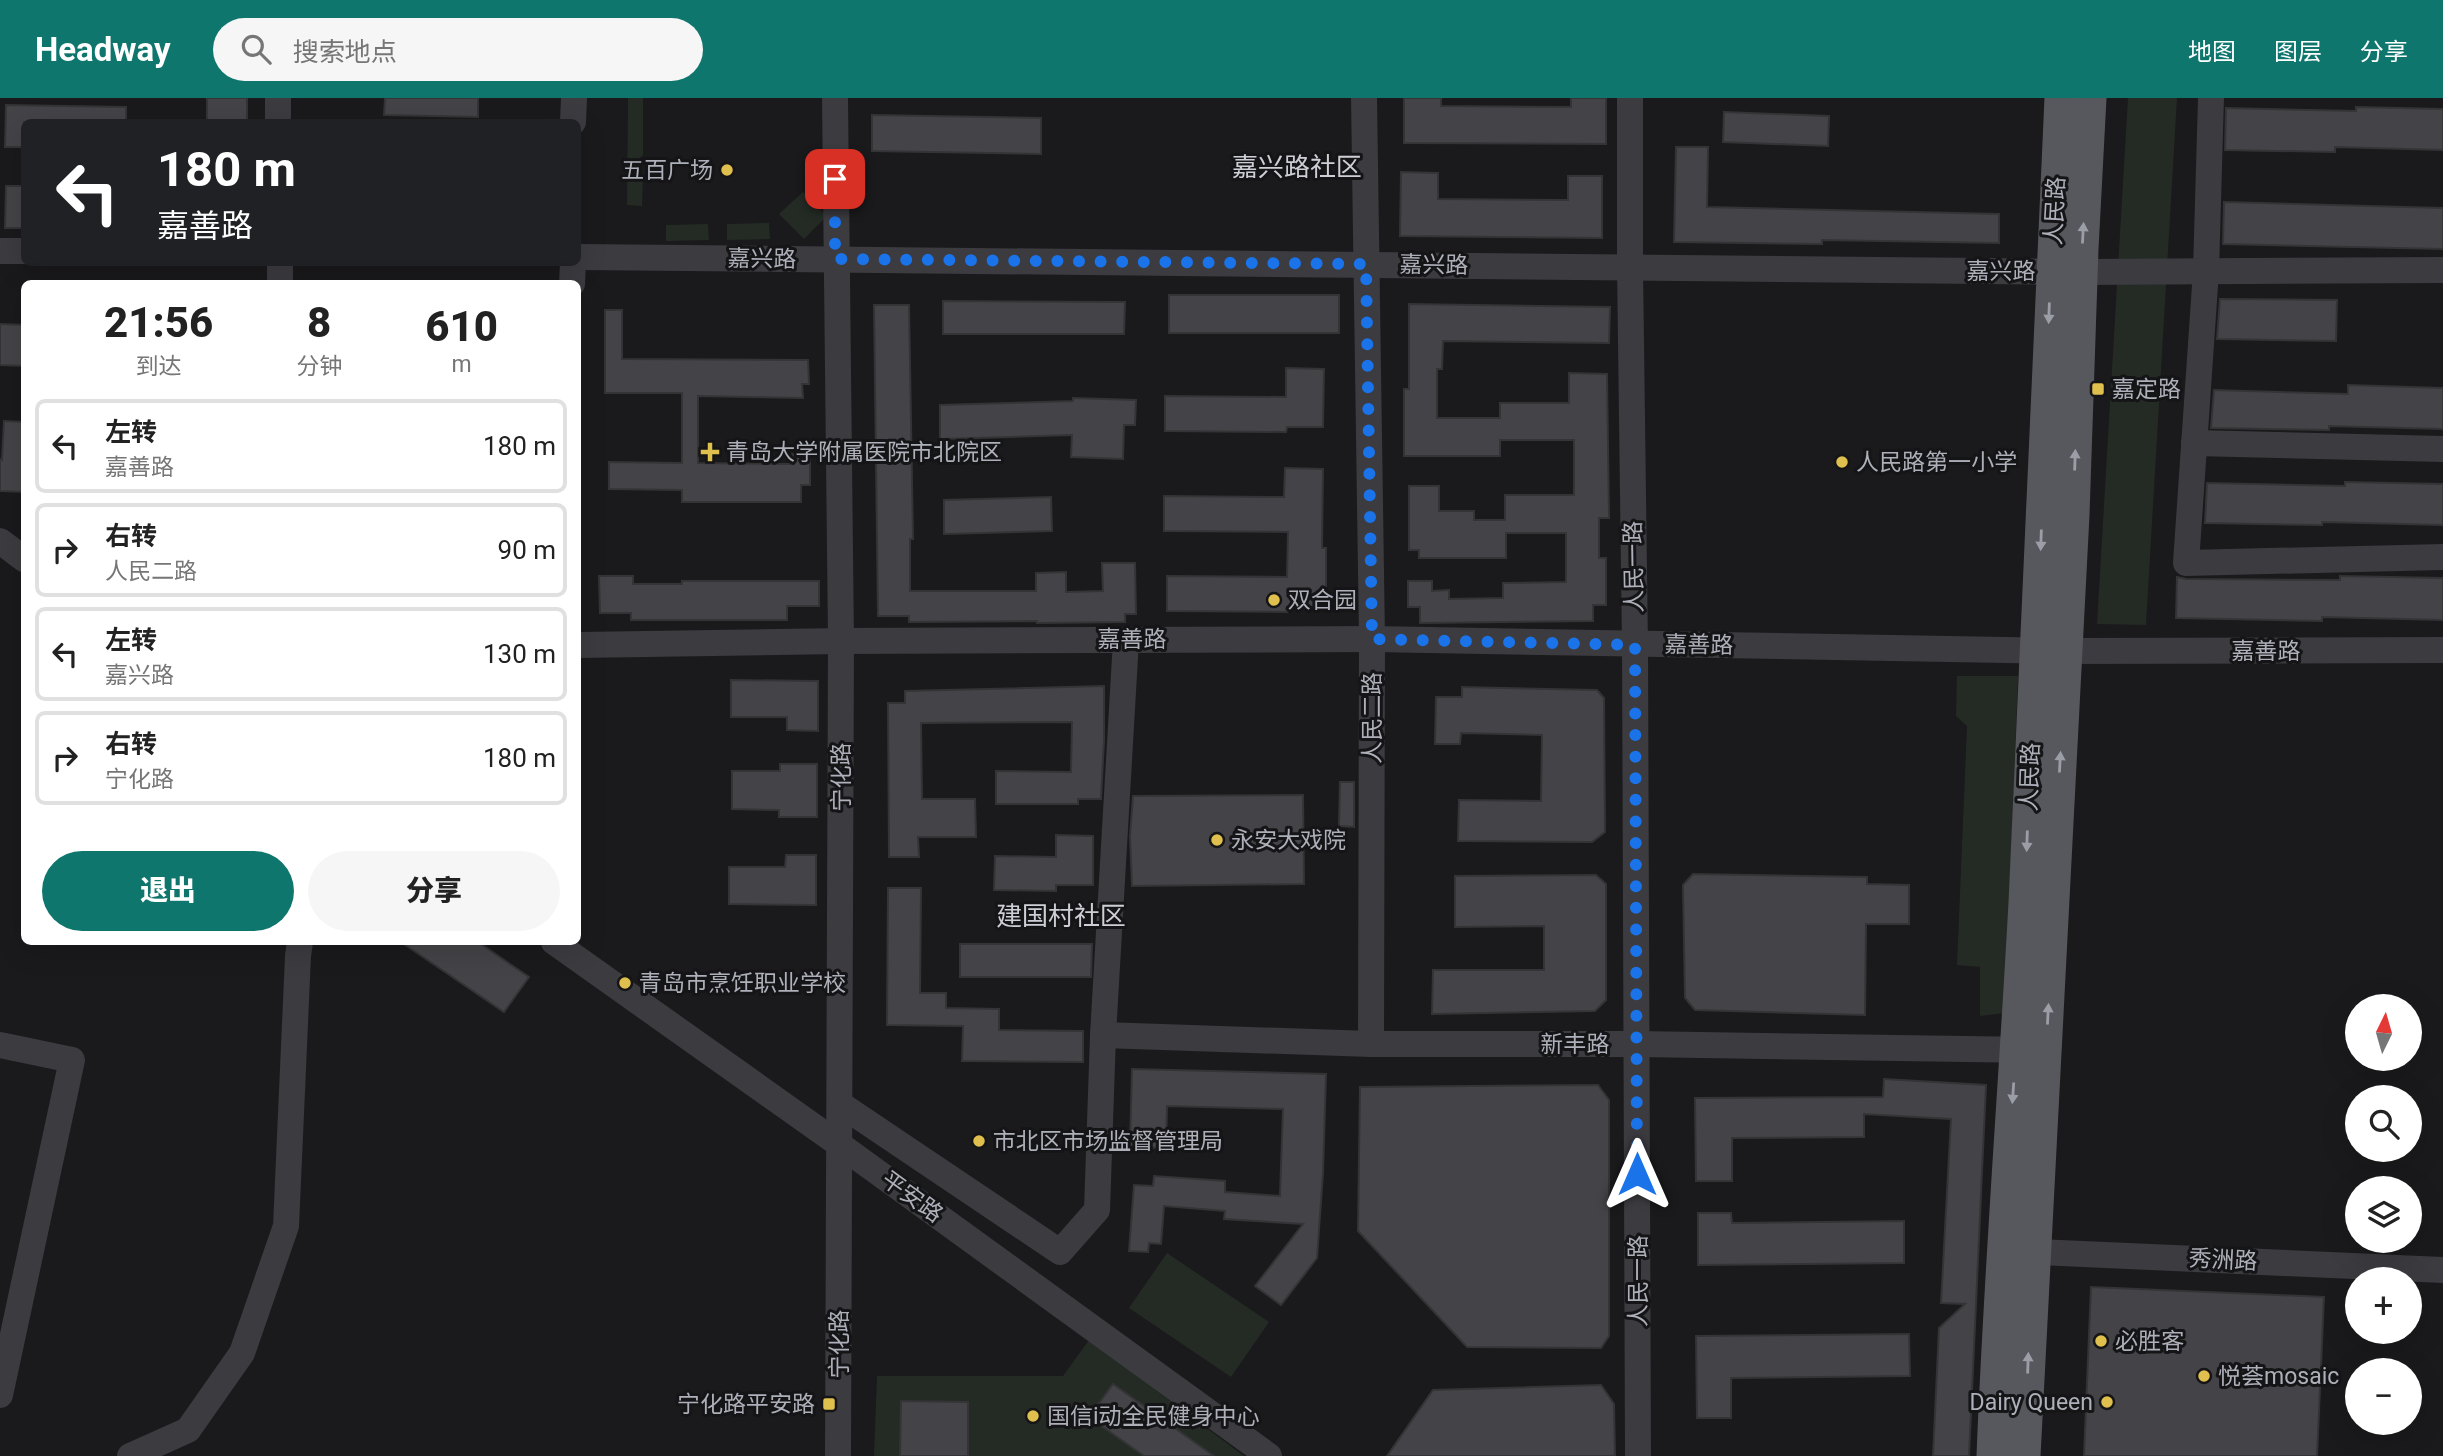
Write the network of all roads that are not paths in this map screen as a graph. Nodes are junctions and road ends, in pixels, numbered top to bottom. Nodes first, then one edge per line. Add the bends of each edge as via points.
1 (278, 98) edge
2 (574, 98) edge
3 (835, 98) edge
4 (1364, 98) edge
5 (1630, 98) edge
6 (2061, 98) edge
7 (2090, 98) edge
8 (2211, 98) edge
9 (278, 119) edge
10 (573, 119) edge
11 (0, 251) edge
12 (21, 251) edge
13 (581, 257) edge
14 (835, 259) junction
15 (1366, 264) junction
16 (1630, 267) junction
17 (2206, 271) junction
18 (2443, 271) edge
19 (2066, 272) junction
20 (2194, 443) junction
21 (2443, 449) edge
22 (0, 541) edge
23 (21, 557) edge
24 (2443, 557) edge
25 (1126, 639) junction
26 (1372, 639) junction
27 (841, 640) junction
28 (581, 645) edge
29 (1635, 645) junction
30 (2051, 650) junction
31 (2443, 650) edge
32 (300, 945) edge
33 (558, 945) edge
34 (1103, 1035) junction
35 (1371, 1044) junction
36 (1637, 1044) junction
37 (0, 1045) edge
38 (2031, 1050) junction
39 (840, 1104) junction
40 (840, 1145) junction
41 (2018, 1251) junction
42 (2443, 1270) edge
43 (0, 1395) edge
44 (130, 1456) edge
45 (838, 1456) edge
46 (1269, 1456) edge
47 (1638, 1456) edge
48 (1993, 1456) edge
49 (2024, 1456) edge

1 - 9 street
2 - 10 street
3 - 14 street, 宁化路
4 - 15 street, 人民二路
5 - 16 street, 人民一路
6 - 19 main road, 人民路
19 -> 7 main road, 人民路
8 - 17 street
11 - 12 street
13 - 14 street, 嘉兴路
14 - 15 street, 嘉兴路
14 - 27 street, 宁化路
15 - 16 street, 嘉兴路
15 - 26 street, 人民二路
16 - 19 street, 嘉兴路
16 - 29 street, 人民一路
17 - 18 street, 嘉兴路
17 - 19 street, 嘉兴路
17 - 20 street
19 - 30 main road, 人民路
20 - 21 street
20 - 24 street via 2186,563
22 - 23 street
25 - 26 street, 嘉善路
25 - 27 street, 嘉善路
25 - 34 street
26 - 29 street, 嘉善路
26 - 35 street, 人民二路
27 - 28 street, 嘉善路
27 - 39 street, 宁化路
29 - 30 street, 嘉善路
29 - 36 street, 人民一路
30 - 31 street, 嘉善路
30 - 38 main road, 人民路
32 - 44 street via 286,1226 242,1353 188,1430
33 - 40 street, 平安路
34 - 35 street, 新丰路
34 - 39 street via 1097,1210 1060,1252
35 - 36 street, 新丰路
36 - 38 street, 新丰路
36 - 47 street, 人民一路
37 - 43 street via 72,1060
38 - 41 main road, 人民路
39 - 40 street, 宁化路
40 - 45 street, 宁化路
40 - 46 street, 平安路
41 - 42 street, 秀洲路
41 - 48 main road, 人民路
49 -> 41 main road, 人民路

